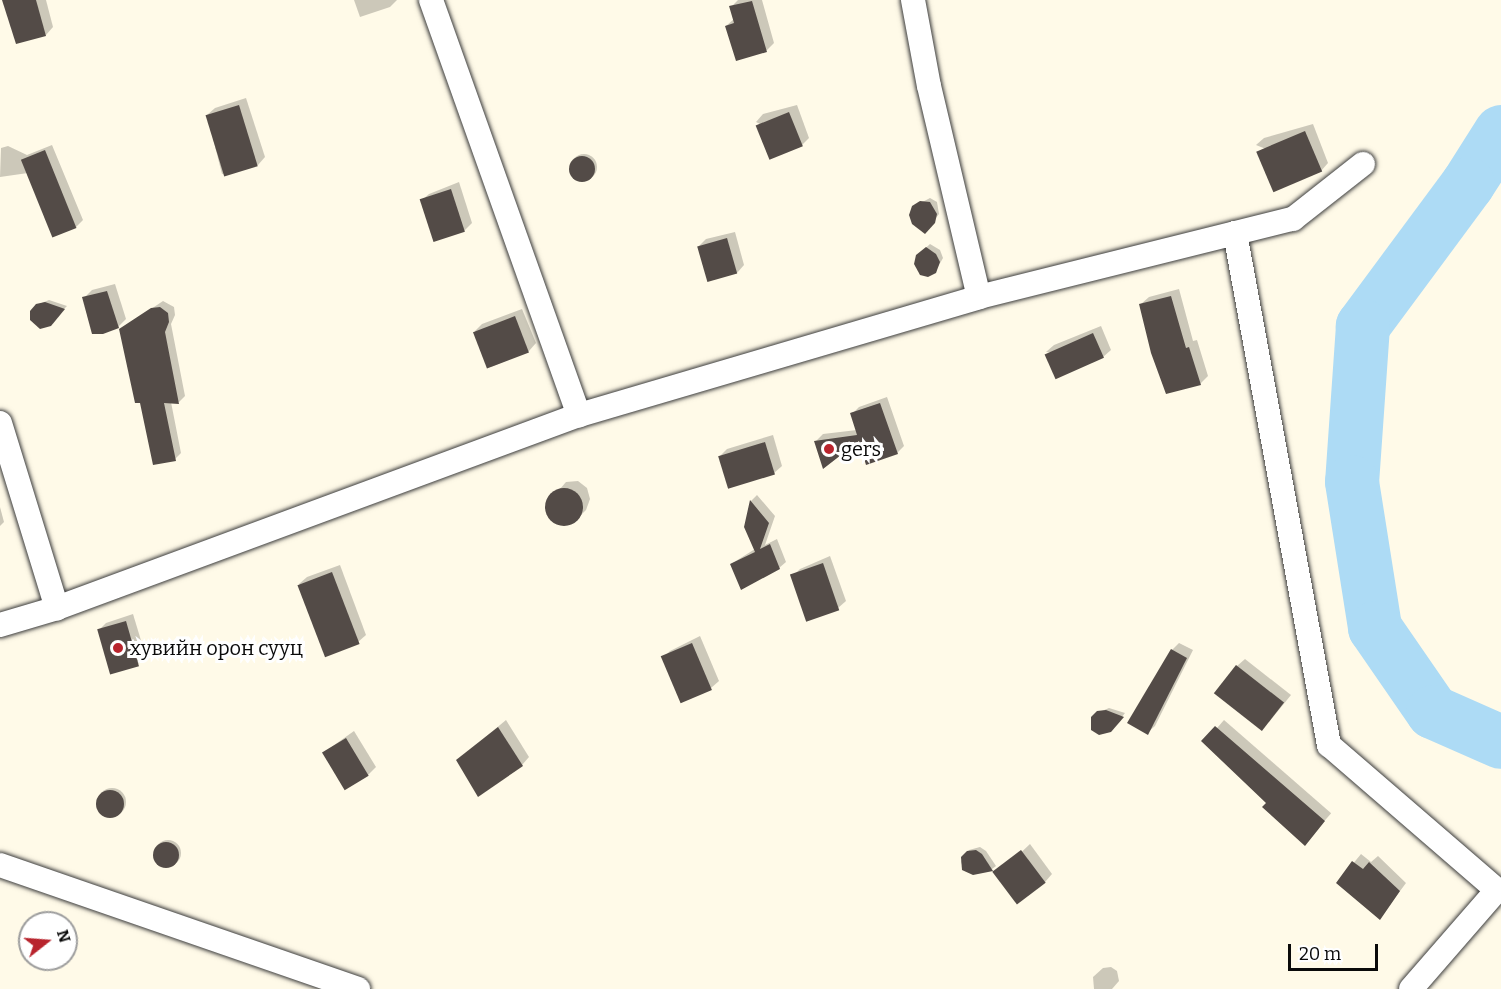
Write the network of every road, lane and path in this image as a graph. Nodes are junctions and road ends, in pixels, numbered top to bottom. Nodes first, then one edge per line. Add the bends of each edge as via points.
1 (430, 0) edge
2 (913, 0) edge
3 (1364, 164) dead end
4 (1235, 233) junction
5 (979, 297) junction
6 (579, 415) junction
7 (0, 423) edge
8 (57, 608) junction
9 (0, 625) edge
10 (0, 865) edge
11 (1499, 891) edge
12 (358, 989) edge
13 (1411, 989) edge

1 - 6 street
2 - 5 street via 929,86
3 - 4 street via 1293,219
4 - 5 street
4 - 11 street via 1329,745
5 - 6 street
6 - 8 street
7 - 8 street
8 - 9 street
10 - 12 street
11 - 13 street

